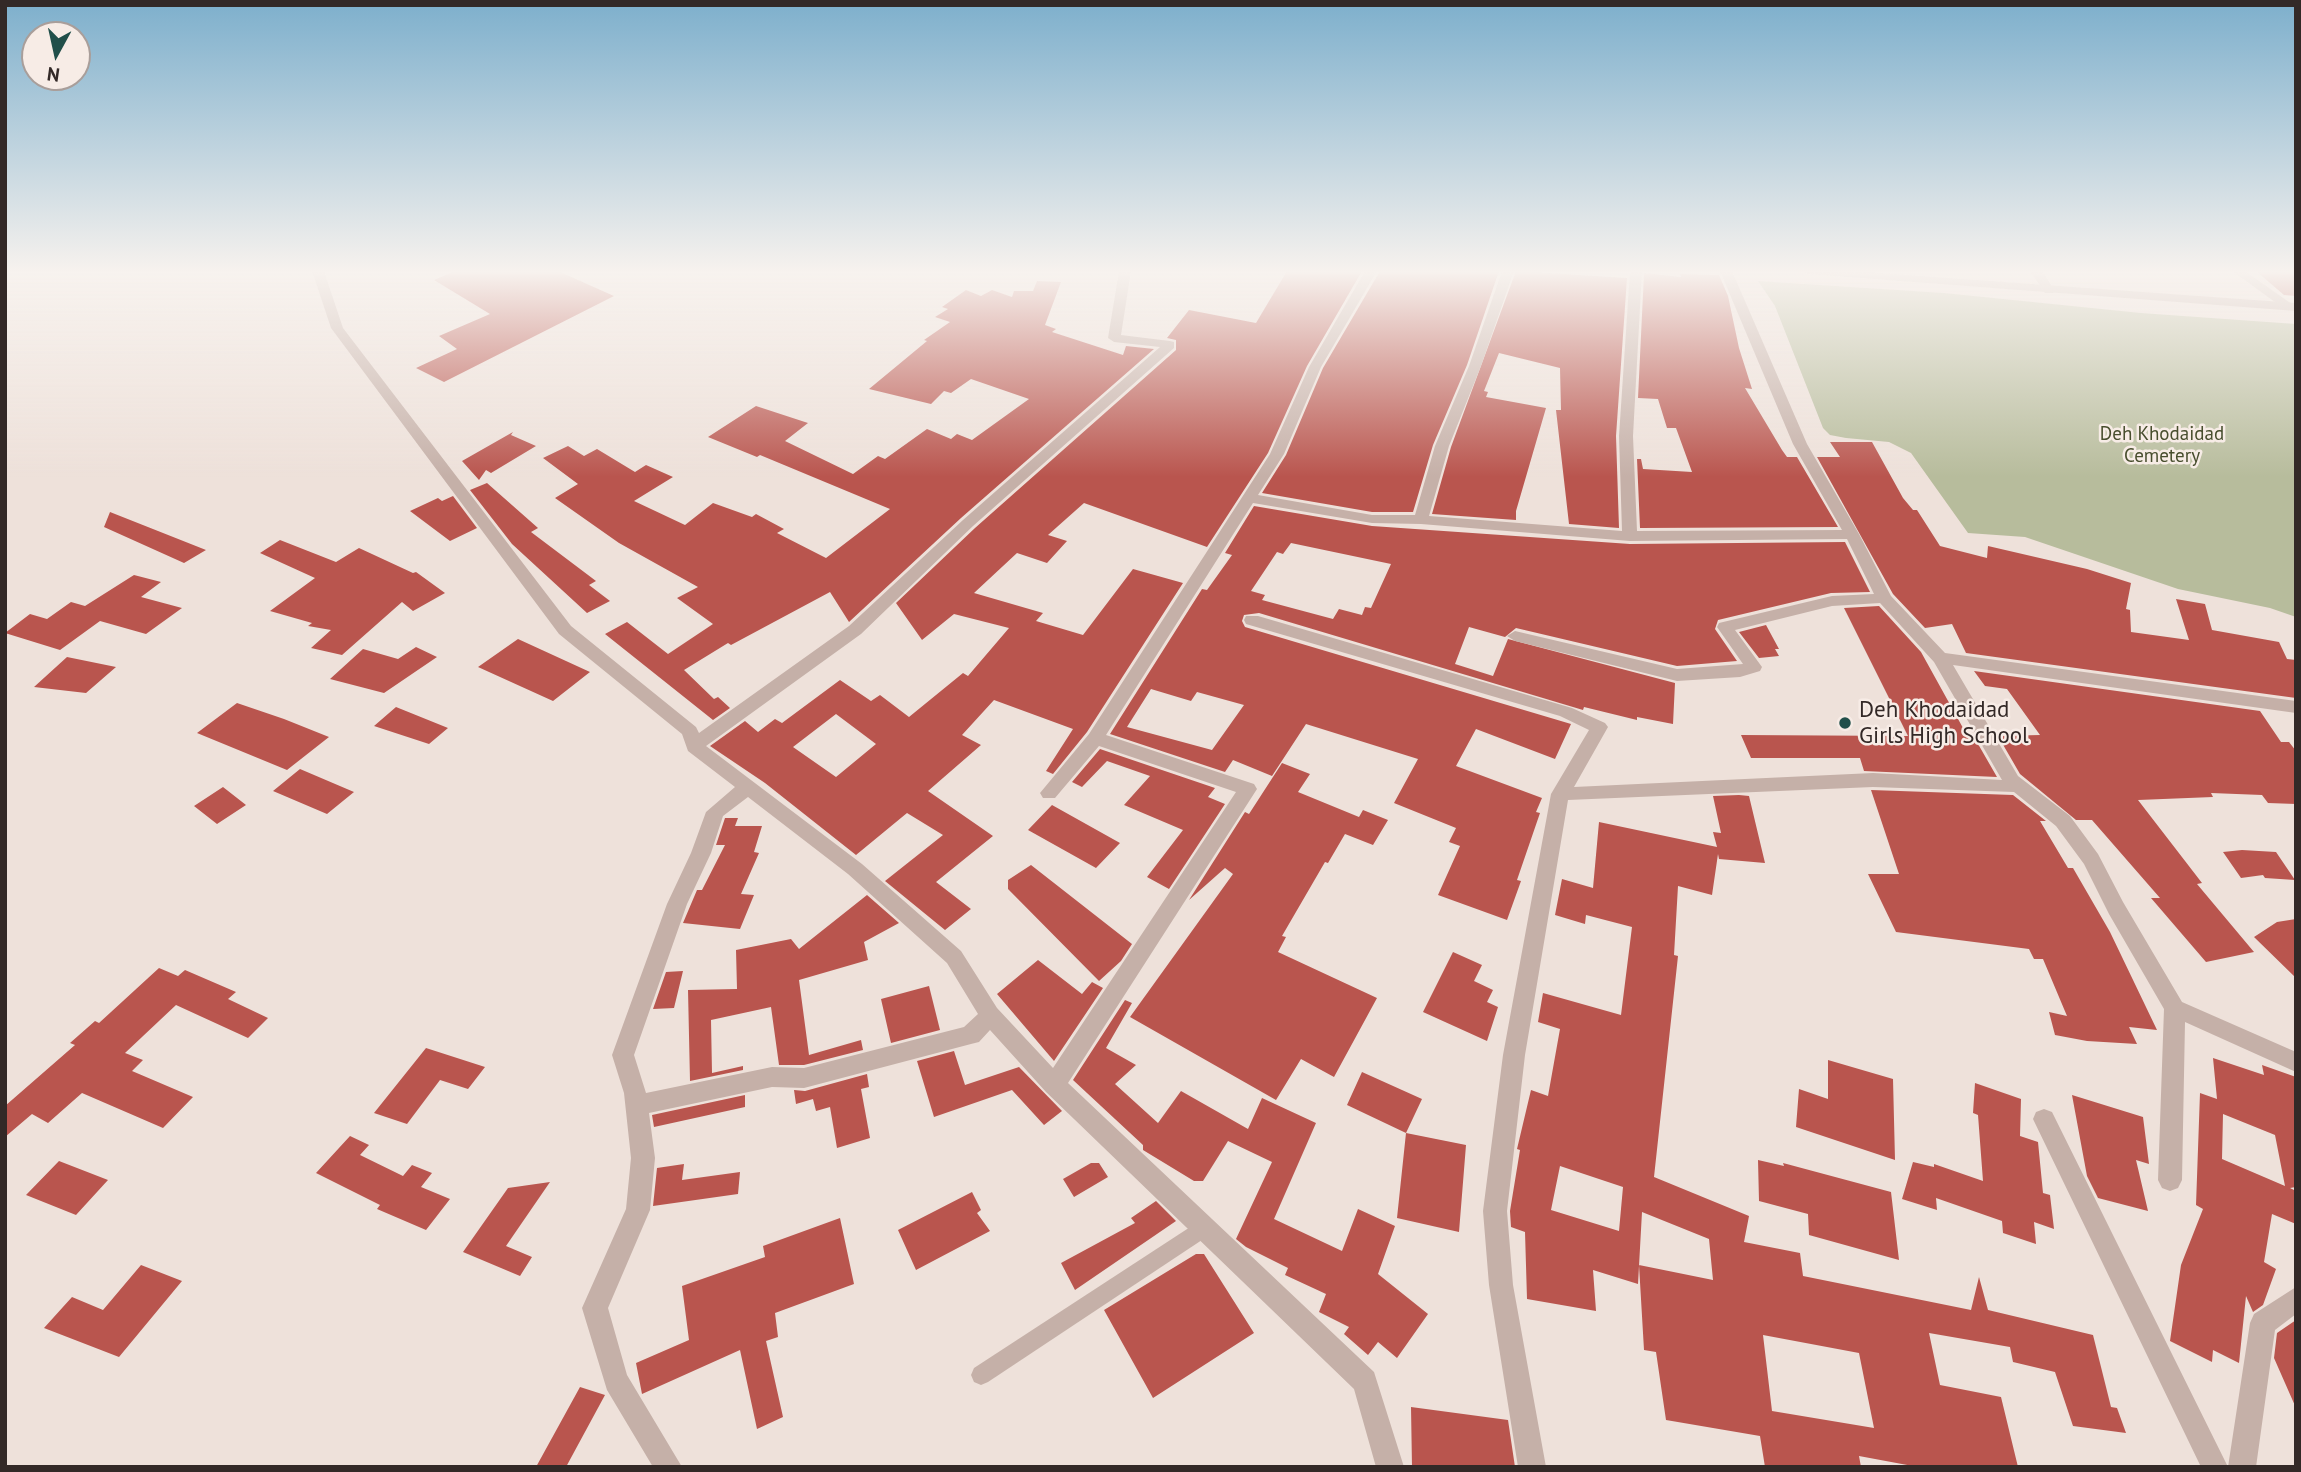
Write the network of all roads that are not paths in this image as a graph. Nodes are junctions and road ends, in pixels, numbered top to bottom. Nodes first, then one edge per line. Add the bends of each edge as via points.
1 (347, 340) edge
2 (1128, 340) edge
3 (1331, 340) edge
4 (1484, 340) edge
5 (1632, 340) edge
6 (1755, 340) edge
7 (1249, 498) junction
8 (1420, 520) junction
9 (1852, 534) junction
10 (1630, 536) junction
11 (1884, 598) junction
12 (1252, 620) dead end
13 (1515, 636) dead end
14 (1940, 658) junction
15 (2296, 708) edge
16 (1095, 738) junction
17 (694, 746) junction
18 (2012, 781) junction
19 (748, 787) junction
20 (1049, 793) dead end
21 (1560, 794) junction
22 (2175, 1008) junction
23 (990, 1015) junction
24 (2296, 1062) edge
25 (1054, 1085) junction
26 (636, 1105) junction
27 (2044, 1119) dead end
28 (2170, 1180) dead end
29 (1204, 1227) junction
30 (2296, 1299) edge
31 (981, 1375) dead end
32 (669, 1467) edge
33 (1390, 1467) edge
34 (1532, 1467) edge
35 (2215, 1467) edge
36 (2242, 1467) edge

1 - 17 street via 565,630 690,731
2 - 17 street via 1170,345 968,523 855,630
3 - 7 street via 1277,453
4 - 8 street via 1442,446
5 - 10 street via 1626,436
6 - 9 street via 1800,444
7 - 8 street via 1371,519
7 - 16 street
8 - 10 street
9 - 10 street
9 - 11 street
11 - 13 street via 1832,601 1725,627 1754,667 1740,671 1677,675
11 - 14 street
12 - 21 street via 1566,712 1599,727
14 - 15 street
14 - 18 street
16 - 20 street
16 - 25 street via 1248,789
17 - 19 street
18 - 21 street via 2009,787 1873,780
18 - 22 street via 2063,821 2091,859
19 - 23 street via 855,869 954,957
19 - 26 street via 715,812 623,1055
21 - 34 street via 1514,1055 1495,1211 1501,1285
22 - 24 street
22 - 28 street
23 - 25 street
23 - 26 street via 971,1035 804,1078 772,1077
25 - 29 street
26 - 32 street via 643,1158 638,1210 595,1308 616,1381
27 - 35 street
29 - 31 lane
29 - 33 street via 1365,1381
30 - 36 street via 2263,1323

